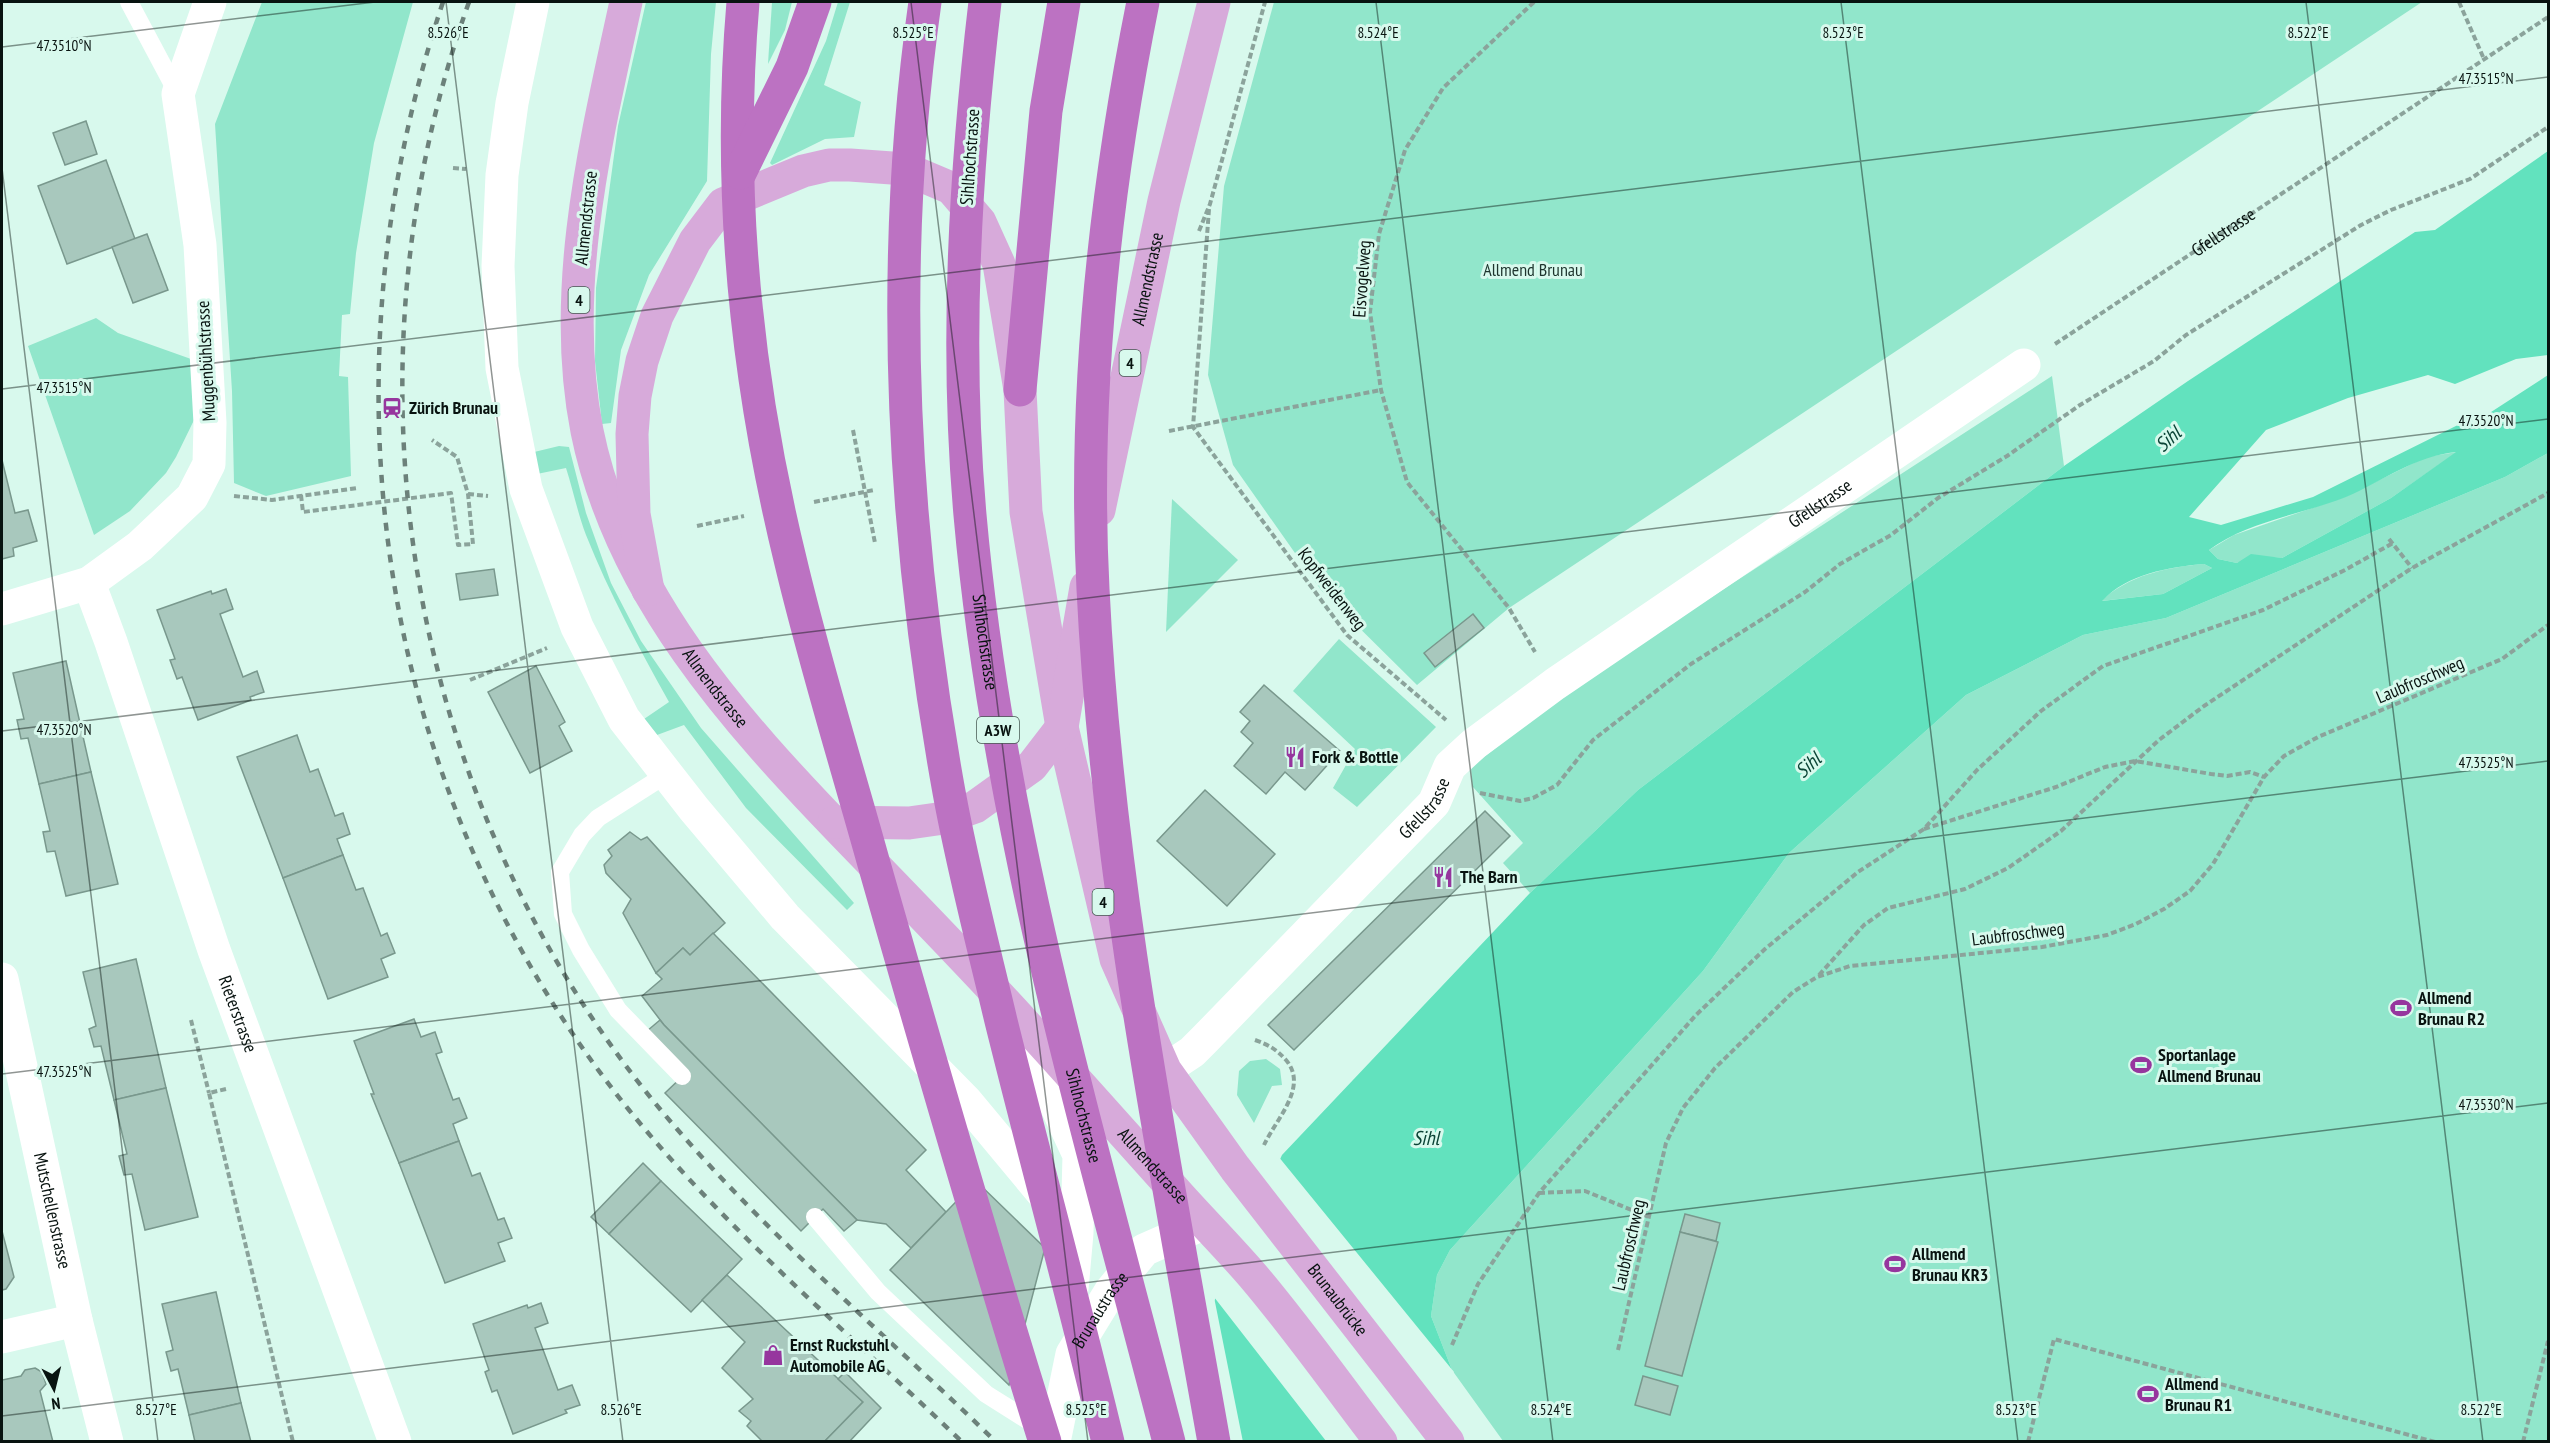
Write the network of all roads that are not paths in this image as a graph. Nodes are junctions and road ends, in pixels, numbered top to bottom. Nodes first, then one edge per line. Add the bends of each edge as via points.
1 (129, 2) edge
2 (210, 2) edge
3 (533, 2) edge
4 (626, 2) edge
5 (743, 2) edge
6 (814, 2) edge
7 (925, 2) edge
8 (985, 2) edge
9 (1064, 2) edge
10 (1143, 2) edge
11 (1214, 2) edge
12 (178, 94) junction
13 (723, 204) junction
14 (2024, 365) road end
15 (1020, 390) junction
16 (89, 583) junction
17 (648, 590) junction
18 (2, 609) edge
19 (1062, 727) junction
20 (667, 774) junction
21 (832, 822) junction
22 (2, 979) edge
23 (1012, 1010) junction
24 (1165, 1070) junction
25 (682, 1076) dead end
26 (1234, 1168) joint
27 (815, 1217) dead end
28 (1205, 1223) junction
29 (1077, 1233) junction
30 (76, 1320) junction
31 (2, 1337) edge
32 (1072, 1354) junction
33 (1445, 1436) edge
34 (107, 1442) edge
35 (395, 1442) edge
36 (1045, 1442) edge
37 (1054, 1442) edge
38 (1108, 1442) edge
39 (1169, 1442) edge
40 (1214, 1442) edge
41 (1381, 1442) edge

1 - 12 lane
2 - 12 street, Muggenbühlstrasse
3 - 20 street via 502,175 498,266 502,368 526,489 577,627 624,719
4 - 17 main road, Allmendstrasse / 4 via 592,163 582,243 579,356 582,402 595,463
5 - 36 highway via 737,148 742,264 758,388 790,559 964,1179
6 - 13 highway via 781,92
7 - 38 highway via 911,138 905,256 909,466 918,582 936,716 973,910
8 - 39 highway, Sihlhochstrasse / A3W via 966,192 963,295 964,403 981,621 998,736 1041,942
9 - 15 highway via 1046,111
10 - 40 highway via 1119,136 1102,267 1092,431 1092,587 1118,869
11 - 19 main road, Allmendstrasse / 4 via 1164,201 1101,496
12 - 16 street, Muggenbühlstrasse via 200,245 209,464 192,497 140,546
13 - 15 main road via 803,171 829,165 906,169 951,188 980,222 999,264
13 - 17 main road via 695,241 657,316 635,396 633,514
14 - 24 street, Gfellstrasse via 1555,684 1474,744 1450,766 1434,803 1192,1052
15 - 19 main road via 1026,512
16 - 18 street, Muggenbühlstrasse
16 - 35 street, Rieterstrasse via 214,950
17 - 21 main road, Allmendstrasse / 4 via 690,657 747,730
19 - 21 main road via 1032,766 975,807 944,818 909,823
19 - 24 main road, Allmendstrasse / 4 via 1116,959
20 - 25 lane via 598,818 582,835 560,872 563,914 581,950 618,1010
20 - 29 street via 785,916 966,1101
21 - 23 main road, Allmendstrasse / 4
22 - 30 street, Mutschellenstrasse
23 - 28 main road, Allmendstrasse / 4
23 - 29 street via 1079,1155
24 - 26 main road, Allmendstrasse / 4
26 - 33 main road, Brunaubrücke / 4
27 - 37 lane via 878,1292 986,1394 1032,1420
28 - 32 street, Brunaustrasse via 1144,1250 1110,1292
28 - 41 main road, 4 via 1300,1334
29 - 32 street via 1071,1286
30 - 31 street
30 - 34 street, Mutschellenstrasse
32 - 37 street, Brunaustrasse

